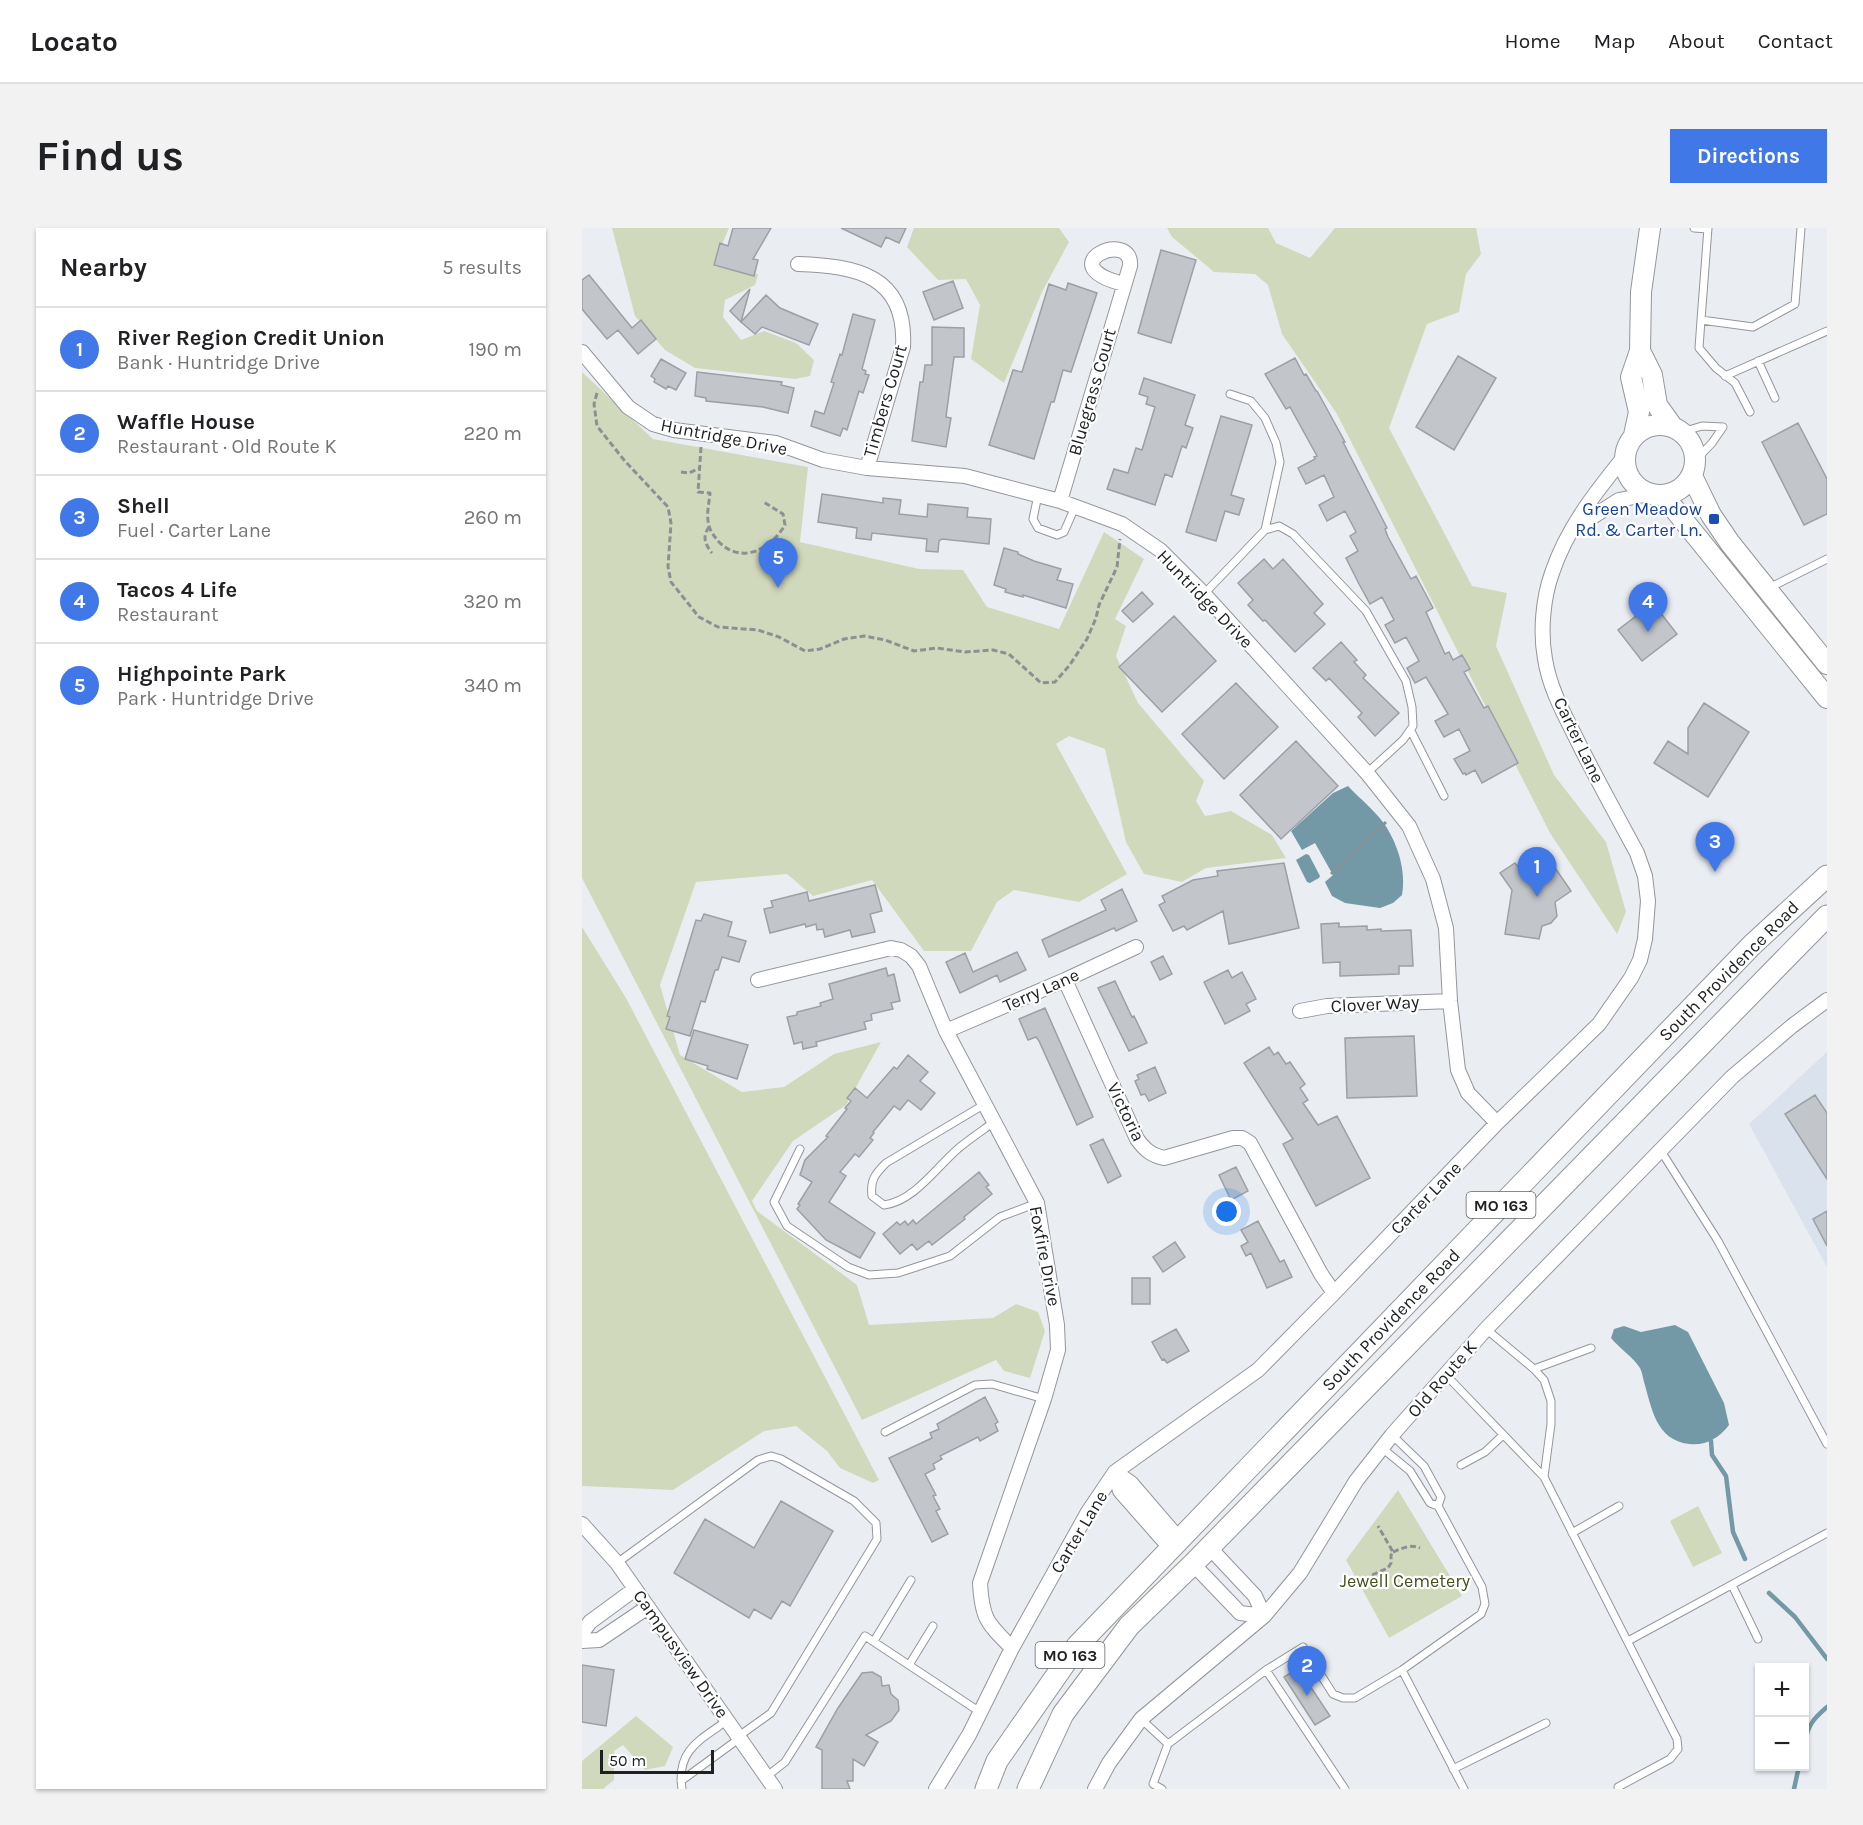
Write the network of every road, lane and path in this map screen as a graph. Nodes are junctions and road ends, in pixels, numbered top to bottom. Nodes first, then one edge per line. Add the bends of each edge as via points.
1 (1650, 228) edge
2 (1694, 228) edge
3 (1802, 228) edge
4 (1708, 229) edge
5 (798, 264) dead end
6 (1124, 284) dead end
7 (1701, 320) junction
8 (1827, 331) edge
9 (1640, 351) junction
10 (582, 352) edge
11 (1758, 361) junction
12 (1725, 376) junction
13 (602, 377) junction
14 (1230, 394) dead end
15 (1775, 398) dead end
16 (1750, 412) dead end
17 (1677, 429) junction
18 (703, 434) junction
19 (1634, 435) junction
20 (1624, 457) junction
21 (699, 468) junction
22 (867, 468) junction
23 (1693, 468) junction
24 (681, 472) dead end
25 (1038, 495) junction
26 (1656, 495) junction
27 (762, 501) dead end
28 (1060, 501) junction
29 (1075, 507) junction
30 (1122, 524) junction
31 (709, 527) junction
32 (1265, 530) junction
33 (1570, 530) junction
34 (712, 553) dead end
35 (1827, 558) edge
36 (1767, 589) junction
37 (1204, 594) junction
38 (1827, 664) edge
39 (1827, 698) edge
40 (1411, 731) junction
41 (1367, 773) junction
42 (1444, 796) dead end
43 (1385, 823) dead end
44 (1331, 874) dead end
45 (1827, 876) edge
46 (1827, 916) edge
47 (1136, 947) dead end
48 (758, 980) dead end
49 (1065, 980) junction
50 (1827, 1000) edge
51 (1450, 1001) junction
52 (1300, 1011) dead end
53 (946, 1031) junction
54 (985, 1104) junction
55 (994, 1122) junction
56 (1497, 1124) junction
57 (800, 1149) dead end
58 (1661, 1151) junction
59 (1037, 1203) junction
60 (1334, 1293) junction
61 (1486, 1329) junction
62 (1591, 1348) dead end
63 (1534, 1369) junction
64 (1445, 1374) junction
65 (1044, 1399) junction
66 (885, 1432) dead end
67 (1392, 1435) junction
68 (1503, 1435) junction
69 (1827, 1444) edge
70 (1382, 1448) junction
71 (1461, 1466) dead end
72 (1115, 1472) junction
73 (1246, 1472) junction
74 (1544, 1477) junction
75 (1438, 1506) junction
76 (1619, 1506) dead end
77 (582, 1524) edge
78 (1378, 1526) dead end
79 (1572, 1533) junction
80 (1827, 1533) edge
81 (1175, 1544) junction
82 (1209, 1547) junction
83 (1420, 1548) dead end
84 (1393, 1552) junction
85 (617, 1563) junction
86 (1193, 1564) junction
87 (1372, 1575) dead end
88 (910, 1580) dead end
89 (1732, 1585) junction
90 (635, 1589) junction
91 (648, 1607) junction
92 (1264, 1616) junction
93 (933, 1626) dead end
94 (1129, 1626) junction
95 (582, 1633) edge
96 (1758, 1639) dead end
97 (582, 1641) edge
98 (874, 1641) junction
99 (1628, 1641) junction
100 (1012, 1648) junction
101 (909, 1665) junction
102 (1266, 1670) junction
103 (1402, 1670) junction
104 (980, 1712) junction
105 (1141, 1719) junction
106 (728, 1720) junction
107 (1546, 1723) dead end
108 (740, 1737) junction
109 (1168, 1744) junction
110 (1453, 1769) junction
111 (766, 1777) junction
112 (681, 1781) junction
113 (1618, 1787) dead end
114 (682, 1789) edge
115 (775, 1789) edge
116 (936, 1789) edge
117 (986, 1789) edge
118 (1028, 1789) edge
119 (1095, 1789) edge
120 (1162, 1789) edge
121 (1345, 1789) edge
122 (1464, 1789) edge

1 - 9 street via 1641,292
2 - 4 lane
3 - 7 lane via 1795,304 1753,327
4 - 7 lane
5 - 22 street, Timbers Court via 828,265 865,273 891,295 900,312 903,347
6 - 28 street, Bluegrass Court
7 - 12 lane via 1699,348
8 - 11 lane
9 - 17 street via 1652,375 1657,405
9 - 19 street via 1631,377 1639,412
10 - 13 street, Huntridge Drive
11 - 12 lane
11 - 15 lane
12 - 16 lane via 1735,383
13 - 18 street, Huntridge Drive via 628,407 653,424
13 - 30 path via 594,404 597,426 668,507 671,582 699,617 718,627 758,630 805,651 864,636 914,651 993,650 1009,654 1041,683 1055,682 1087,639 1096,618 1117,567
14 - 32 lane via 1251,401 1265,418 1276,443 1280,462
17 - 19 street via 1651,425
17 - 23 street via 1692,445
17 - 23 lane via 1723,427
18 - 21 path
18 - 22 street, Huntridge Drive via 776,443 823,460
19 - 20 street
20 - 26 street via 1628,476 1640,490
20 - 33 street, Carter Lane
21 - 24 path
21 - 31 path via 698,492 710,493
22 - 25 street, Huntridge Drive via 965,476
23 - 26 street via 1684,486
23 - 36 street via 1710,515
25 - 28 street, Huntridge Drive
25 - 29 lane via 1033,519 1038,528 1057,535 1064,532
26 - 33 street via 1619,500
26 - 39 street
27 - 31 path via 783,514 785,525 780,534 758,550 745,555 733,552 713,536
28 - 29 street, Huntridge Drive
29 - 30 street, Huntridge Drive
30 - 37 street, Huntridge Drive via 1160,550
31 - 34 path via 705,538
32 - 37 lane
32 - 40 lane via 1279,526 1293,534 1366,611 1406,681 1412,706
33 - 56 street, Carter Lane via 1551,573 1546,597 1545,659 1556,698 1637,853 1645,876 1648,920 1640,960 1599,1024
35 - 36 lane
36 - 38 street
37 - 41 street, Huntridge Drive
40 - 41 lane
40 - 42 lane
41 - 51 street, Huntridge Drive via 1409,826 1433,879 1446,928
43 - 44 path
45 - 73 main road, South Providence Road / MO 163 via 1752,945
46 - 82 main road, South Providence Road / MO 163
47 - 49 street, Terry Lane
48 - 53 street, Foxfire Drive via 891,948 902,950 919,966
49 - 53 street, Terry Lane
49 - 60 street, Victoria via 1145,1150 1164,1158 1233,1138 1250,1143
50 - 58 street, Old Route K via 1732,1077
51 - 52 street, Clover Way via 1327,1006
51 - 56 street, Huntridge Drive via 1458,1070 1468,1093
53 - 54 street, Foxfire Drive
54 - 55 street, Foxfire Drive
54 - 55 lane via 886,1163 874,1174 872,1196 884,1205 908,1197 960,1147
55 - 59 street, Foxfire Drive
56 - 60 street, Carter Lane
57 - 59 lane via 774,1202 787,1226 848,1267 869,1275 898,1273 950,1256 1000,1217
58 - 61 street, Old Route K
58 - 69 lane via 1718,1241
59 - 65 street, Foxfire Drive via 1058,1325 1058,1350
60 - 72 street, Carter Lane via 1258,1370
61 - 63 lane
61 - 64 street, Old Route K
62 - 63 lane
63 - 74 lane via 1544,1380 1551,1401
64 - 67 street, Old Route K
64 - 68 lane
65 - 66 lane via 992,1384 975,1385
65 - 100 street, Foxfire Drive via 980,1583 981,1609 993,1629
67 - 70 street, Old Route K
67 - 75 lane via 1424,1466 1441,1497
68 - 71 lane
68 - 74 lane
70 - 75 lane via 1410,1470 1430,1503
70 - 92 street, Old Route K via 1356,1481 1300,1573
72 - 81 street via 1131,1483
72 - 100 street, Carter Lane via 1088,1512
73 - 81 main road, South Providence Road / MO 163
73 - 86 main road via 1246,1482 1196,1537
74 - 79 lane
75 - 103 lane via 1482,1587 1485,1604 1481,1614
76 - 79 lane
77 - 85 street, Campusview Drive
78 - 84 path
79 - 99 lane
80 - 89 lane
81 - 94 main road via 1181,1548 1174,1565 1131,1613
81 - 117 main road, South Providence Road / MO 163 via 1077,1646 997,1761
82 - 86 main road, South Providence Road / MO 163
82 - 92 street via 1255,1596
83 - 84 path via 1406,1547
84 - 87 path via 1388,1568
85 - 90 street, Campusview Drive
85 - 108 lane via 758,1460 771,1456 854,1500 876,1523 877,1539 771,1713
86 - 92 street via 1240,1613
86 - 94 main road, South Providence Road / MO 163
88 - 98 lane
89 - 96 lane
89 - 99 lane
90 - 91 street, Campusview Drive
90 - 95 street via 590,1622
91 - 97 street via 599,1640
91 - 106 street, Campusview Drive
92 - 105 street, Old Route K
93 - 101 lane
94 - 118 main road, South Providence Road / MO 163 via 1064,1714
98 - 101 lane
98 - 111 lane via 865,1636 785,1762
99 - 113 lane via 1677,1739 1678,1749 1670,1760
100 - 104 street, Carter Lane
101 - 104 lane
102 - 103 lane via 1303,1647 1333,1694 1343,1698 1355,1698
102 - 109 lane
102 - 121 lane
103 - 110 lane
104 - 116 street, Carter Lane
105 - 109 lane
105 - 119 street, Old Route K
106 - 108 street, Campusview Drive
106 - 112 lane via 687,1752
107 - 110 lane
108 - 111 street, Campusview Drive
108 - 112 lane
109 - 120 lane via 1153,1784
110 - 122 lane
111 - 115 street, Campusview Drive
112 - 114 lane

